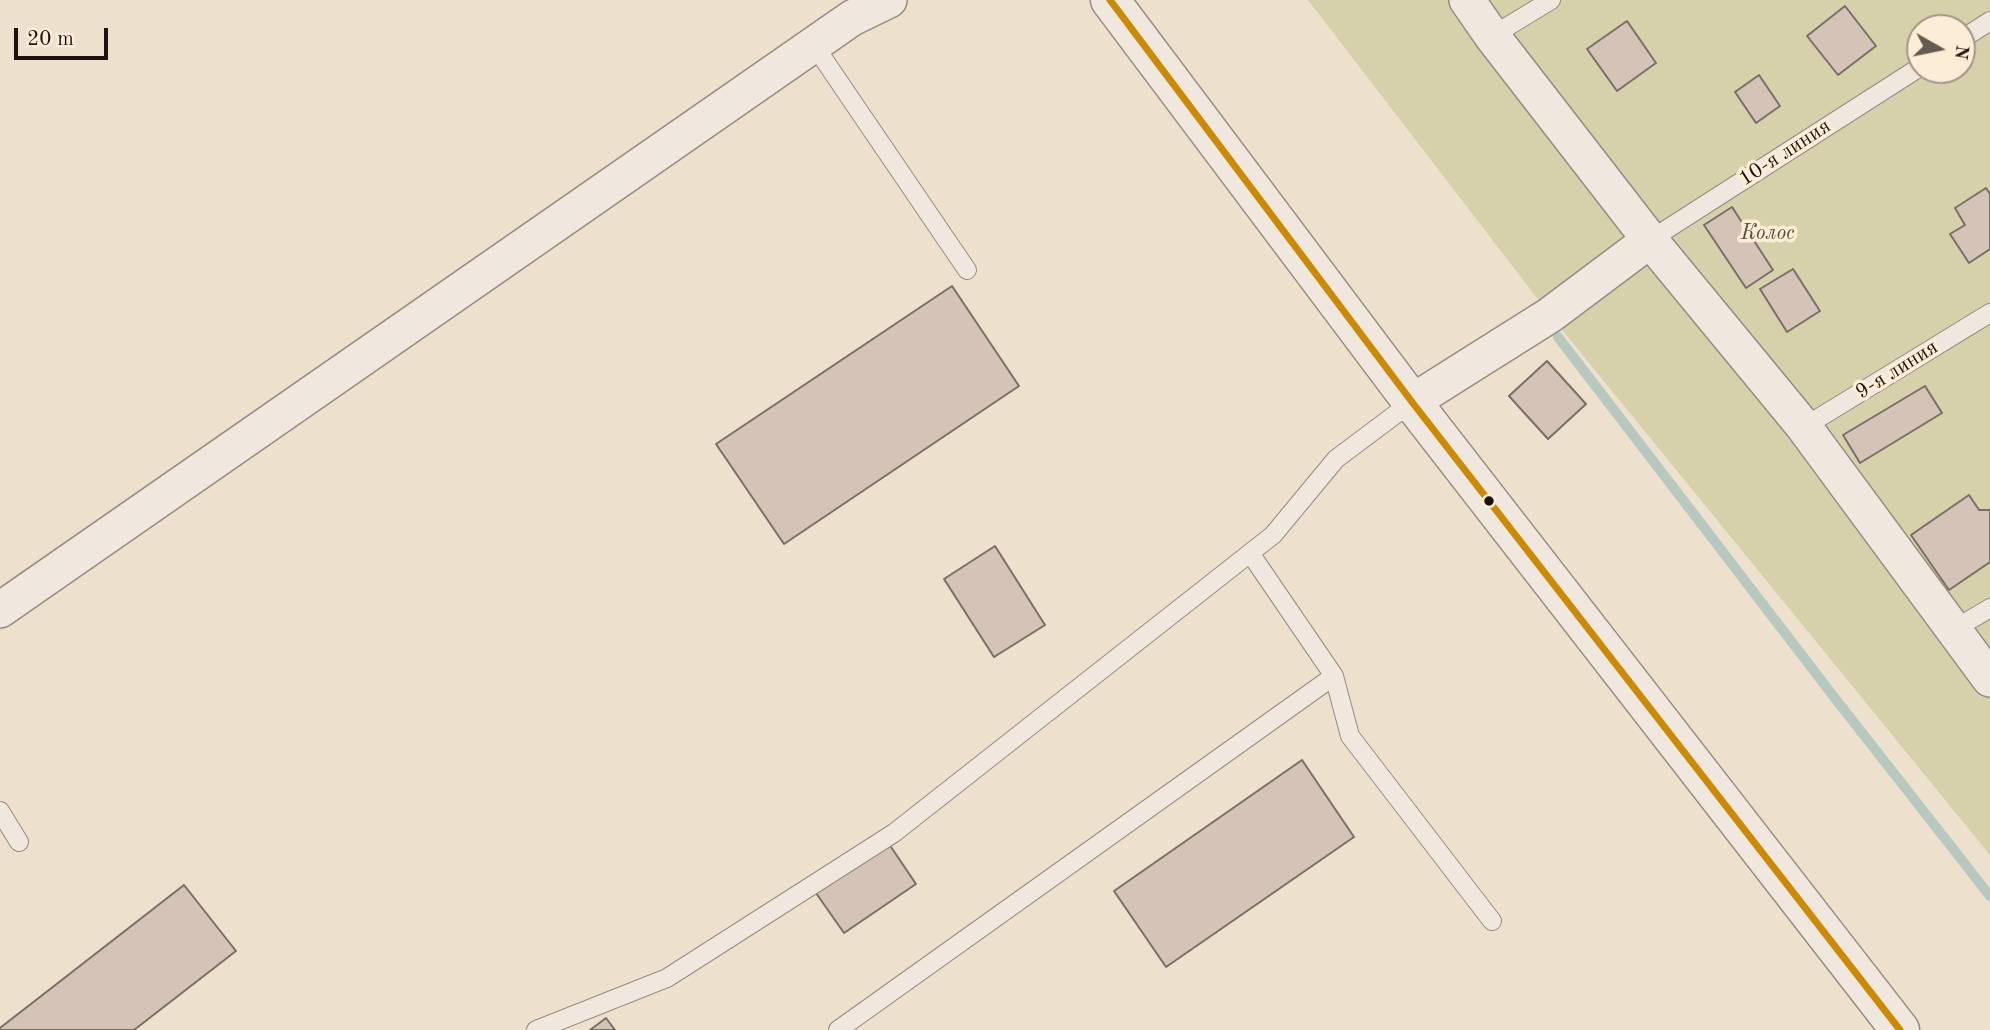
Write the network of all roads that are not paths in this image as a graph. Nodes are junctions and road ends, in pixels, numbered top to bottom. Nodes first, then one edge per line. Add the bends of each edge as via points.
1 (888, 0) edge
2 (1110, 0) edge
3 (1468, 0) edge
4 (1552, 0) edge
5 (1492, 37) junction
6 (814, 45) junction
7 (1906, 75) edge
8 (1650, 240) junction
9 (967, 270) dead end
10 (1990, 313) edge
11 (1412, 402) junction
12 (1804, 427) junction
13 (1250, 553) junction
14 (1990, 608) edge
15 (0, 610) edge
16 (1953, 630) junction
17 (1334, 676) junction
18 (1990, 679) edge
19 (0, 811) edge
20 (19, 842) dead end
21 (1493, 921) dead end
22 (536, 1030) edge
23 (838, 1030) edge
24 (1900, 1030) edge

1 - 6 street
2 - 11 street
3 - 5 street
4 - 5 lane
5 - 8 street
6 - 9 lane
6 - 15 street
7 - 8 lane, 10-я линия
8 - 11 street via 1550,315
8 - 12 street
10 - 12 lane, 9-я линия
11 - 13 lane via 1336,459 1273,535
11 - 24 street
12 - 16 street
13 - 17 lane
13 - 22 lane via 894,833 667,978
14 - 16 lane
16 - 18 street
17 - 21 lane via 1350,736
17 - 23 lane
19 - 20 lane

